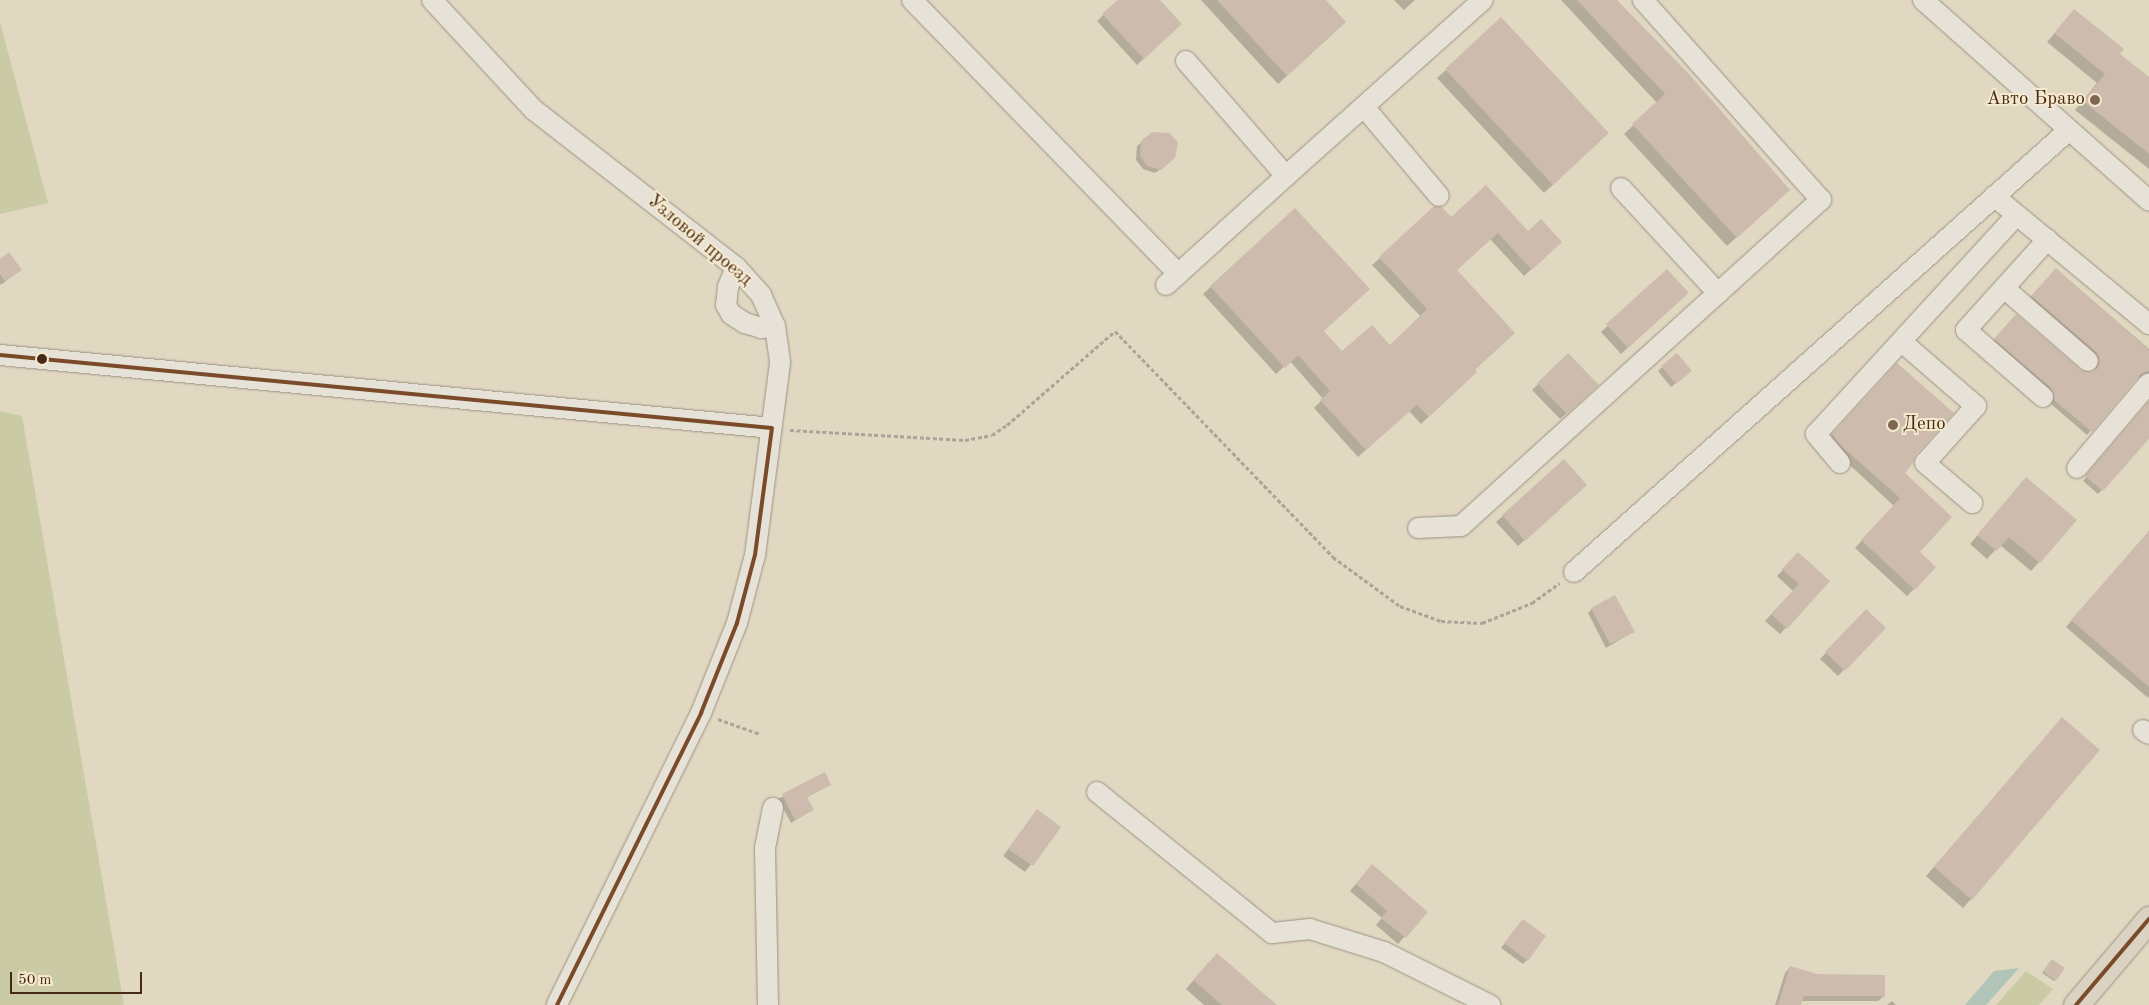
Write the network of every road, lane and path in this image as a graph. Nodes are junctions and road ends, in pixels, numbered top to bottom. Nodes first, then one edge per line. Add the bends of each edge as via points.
1 (432, 0) edge
2 (912, 0) edge
3 (1483, 0) edge
4 (1643, 0) edge
5 (1923, 0) edge
6 (1186, 61) dead end
7 (1364, 107) junction
8 (2068, 131) junction
9 (1286, 176) junction
10 (1621, 188) dead end
11 (1439, 196) dead end
12 (1994, 196) junction
13 (2149, 201) edge
14 (2018, 215) junction
15 (2048, 239) junction
16 (736, 267) junction
17 (2004, 288) junction
18 (1718, 293) junction
19 (2149, 324) edge
20 (775, 326) junction
21 (1902, 342) junction
22 (0, 355) edge
23 (2088, 361) dead end
24 (2149, 383) edge
25 (2043, 397) dead end
26 (772, 428) junction
27 (1840, 463) dead end
28 (2077, 468) dead end
29 (1972, 504) dead end
30 (1418, 528) dead end
31 (1574, 572) joint
32 (701, 713) junction
33 (760, 734) dead end
34 (1097, 792) dead end
35 (773, 808) dead end
36 (2149, 919) edge
37 (557, 1005) edge
38 (768, 1005) edge
39 (1490, 1005) edge
40 (2076, 1005) edge

1 - 16 street, Узловой проезд via 534,110
2 - 9 street via 1172,280
3 - 7 street
4 - 18 street via 1821,200
5 - 8 street
6 - 9 street
7 - 9 street
7 - 11 street
8 - 12 street
8 - 13 street
10 - 18 street
12 - 14 street
12 - 31 street
14 - 15 street
14 - 21 street
15 - 17 street
15 - 19 street
16 - 20 street, Узловой проезд via 761,295
16 - 20 street via 726,305 731,314 761,328
17 - 23 street
17 - 25 street via 1966,330
18 - 30 street via 1461,526
20 - 26 street, Узловой проезд via 780,363
21 - 27 street via 1816,434
21 - 29 street via 1976,406 1925,463
22 - 26 street
24 - 28 street
26 - 31 path via 965,440 992,436 1115,331 1333,557 1400,606 1441,621 1482,623 1532,604
26 - 32 street, Узловой проезд via 755,555 737,623
32 - 33 path
32 - 37 street, Узловой проезд
34 - 39 street via 1272,933 1310,929 1384,952
35 - 38 street via 765,848
36 - 40 main road

